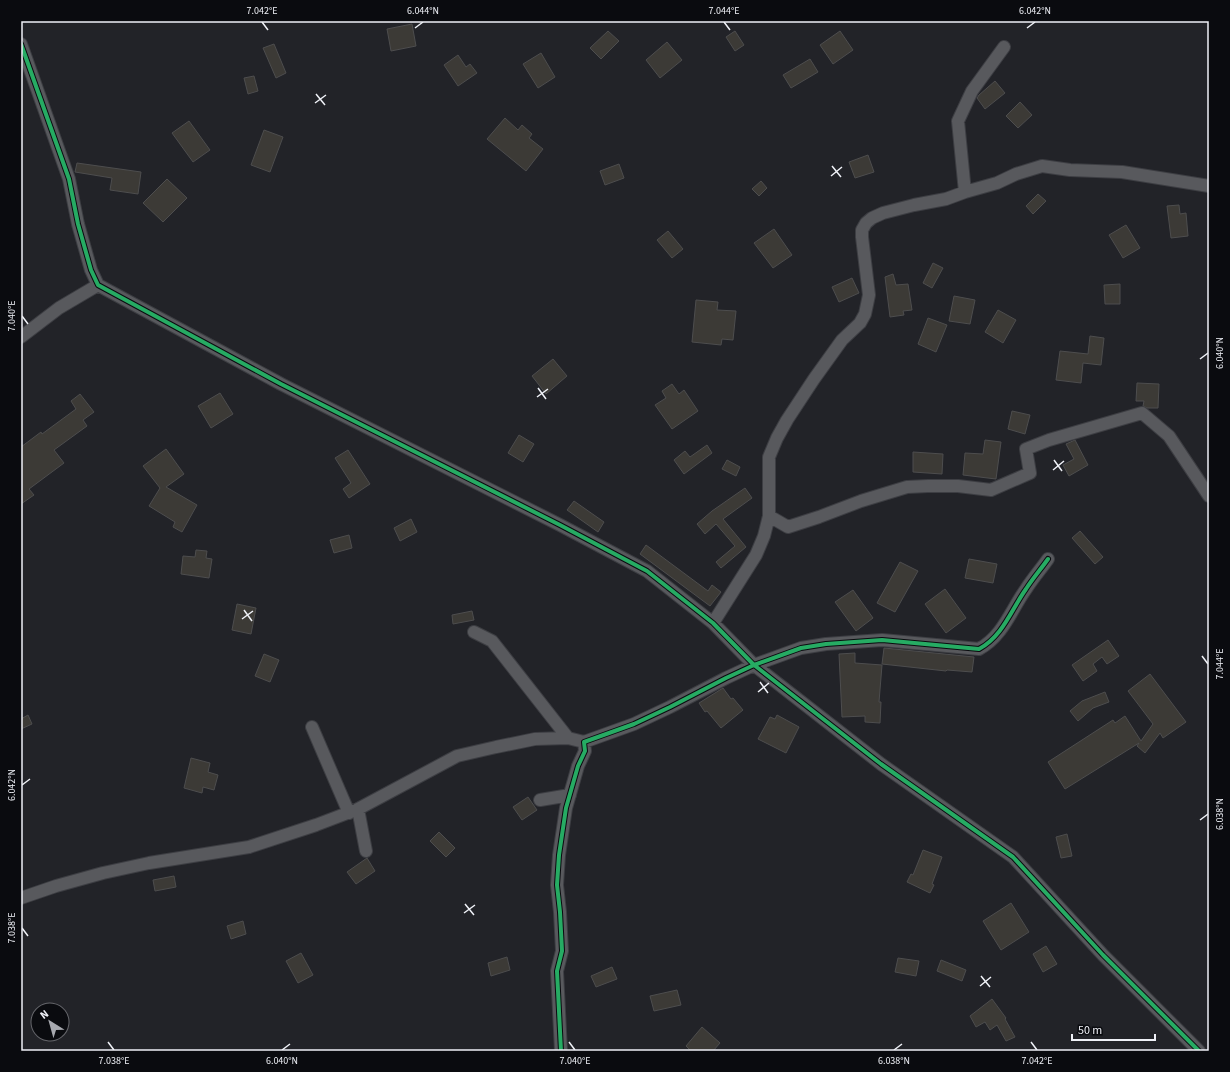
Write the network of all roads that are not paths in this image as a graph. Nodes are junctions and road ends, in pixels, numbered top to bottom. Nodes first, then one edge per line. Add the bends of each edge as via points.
1 (21, 44) edge
2 (1004, 47) dead end
3 (1209, 186) edge
4 (965, 192) junction
5 (98, 285) junction
6 (21, 337) edge
7 (1209, 496) edge
8 (769, 516) junction
9 (1048, 559) dead end
10 (713, 623) junction
11 (474, 632) dead end
12 (754, 665) junction
13 (312, 727) dead end
14 (568, 738) junction
15 (584, 742) junction
16 (570, 795) junction
17 (540, 800) dead end
18 (354, 811) junction
19 (366, 851) dead end
20 (21, 898) edge
21 (561, 1051) edge
22 (1199, 1051) edge

1 - 5 street via 69,179 78,224
2 - 4 street via 972,91 958,121
3 - 4 street via 1122,172 1042,166
4 - 8 street via 946,199 882,213 866,223 862,230 869,295 865,314 860,323 842,340 814,379 777,438 769,457
5 - 6 street via 59,308
5 - 10 street via 281,384 560,524 647,572
7 - 8 street via 1169,436 1142,413 1048,440 1026,449 1030,474 991,490 958,486 907,487 788,527
8 - 10 street via 756,554
9 - 12 street via 1002,628 989,643 979,649 882,640 848,642 801,648
10 - 12 street
11 - 14 street via 492,641
12 - 15 street via 634,724
12 - 22 street via 881,764 1013,857 1103,955
13 - 18 street
14 - 15 street
14 - 18 street via 535,739 457,756
15 - 16 street via 585,751
16 - 17 street
16 - 21 street via 559,855 557,885 562,951 557,971
18 - 19 street
18 - 20 street via 249,847 103,873

